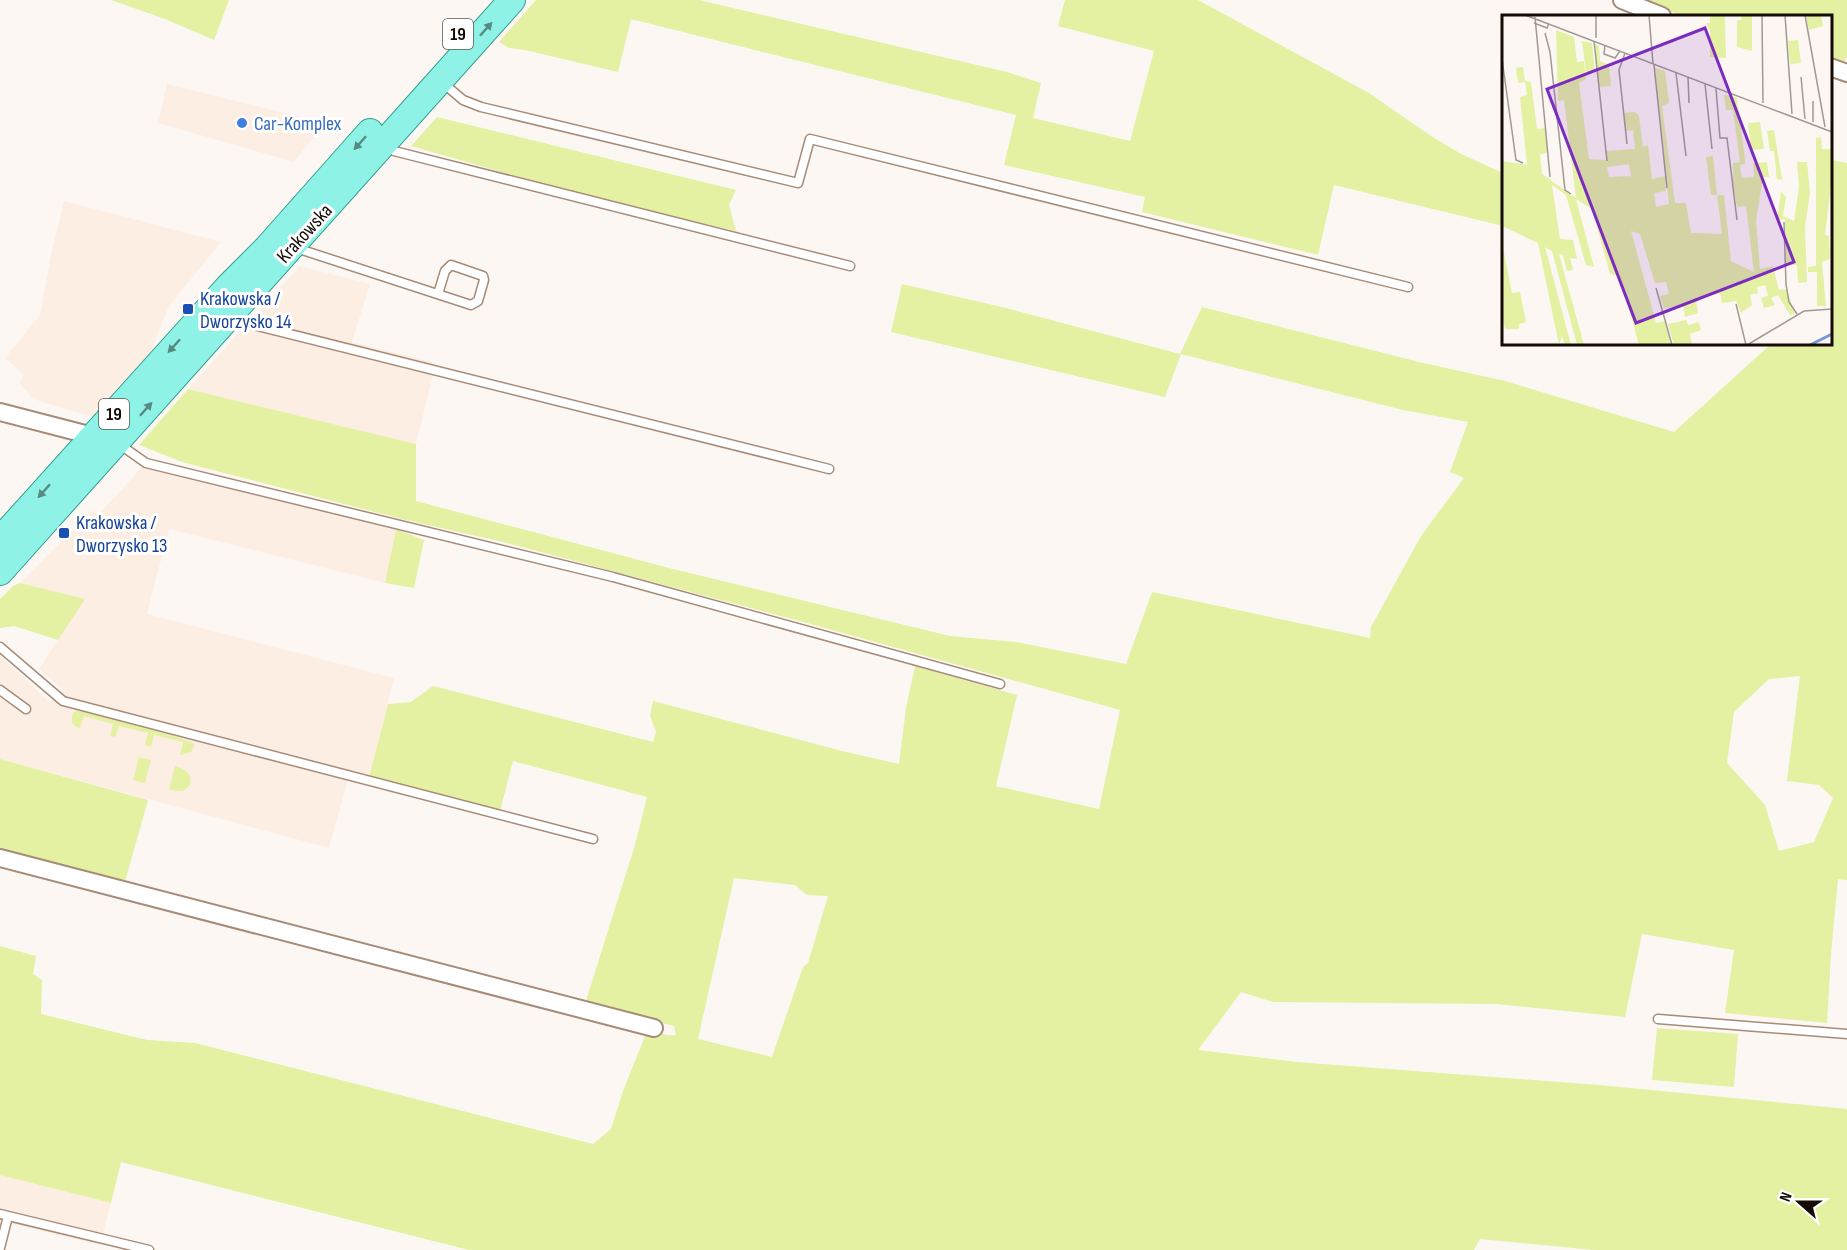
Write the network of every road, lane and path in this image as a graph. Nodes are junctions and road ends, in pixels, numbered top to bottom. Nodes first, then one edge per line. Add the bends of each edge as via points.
1 (489, 0) edge
2 (512, 0) edge
3 (1622, 0) edge
4 (1660, 15) edge
5 (1832, 68) edge
6 (1847, 73) edge
7 (440, 80) junction
8 (384, 143) junction
9 (292, 246) junction
10 (850, 266) dead end
11 (1408, 287) dead end
12 (438, 294) junction
13 (227, 318) junction
14 (0, 412) edge
15 (105, 445) junction
16 (830, 469) dead end
17 (0, 540) edge
18 (0, 572) edge
19 (0, 647) edge
20 (1000, 684) dead end
21 (0, 690) edge
22 (26, 709) dead end
23 (593, 839) dead end
24 (0, 858) edge
25 (1658, 1019) dead end
26 (654, 1028) dead end
27 (1847, 1034) edge
28 (4, 1215) edge
29 (0, 1248) edge
30 (149, 1250) edge

1 -> 15 main road, Krakowska / 19 via 228,287
7 -> 2 main road, Krakowska / 19
3 - 4 street
5 - 6 street
7 - 8 main road, Krakowska / 19
7 - 11 lane via 463,100 481,107 798,183 810,138
8 - 9 main road, Krakowska / 19
8 - 10 lane via 394,150
9 - 12 lane
9 - 13 main road, Krakowska / 19
12 - 12 lane via 471,305 477,301 483,276 451,266 445,271
15 -> 13 main road, Krakowska / 19
13 - 16 lane
14 - 15 street via 85,434
15 -> 17 main road, Krakowska / 19
15 - 18 main road, Krakowska / 19
15 - 20 lane via 146,463 613,578
19 - 23 lane via 63,700
21 - 22 lane
24 - 26 street
25 - 27 lane
28 - 29 lane
28 - 30 lane

